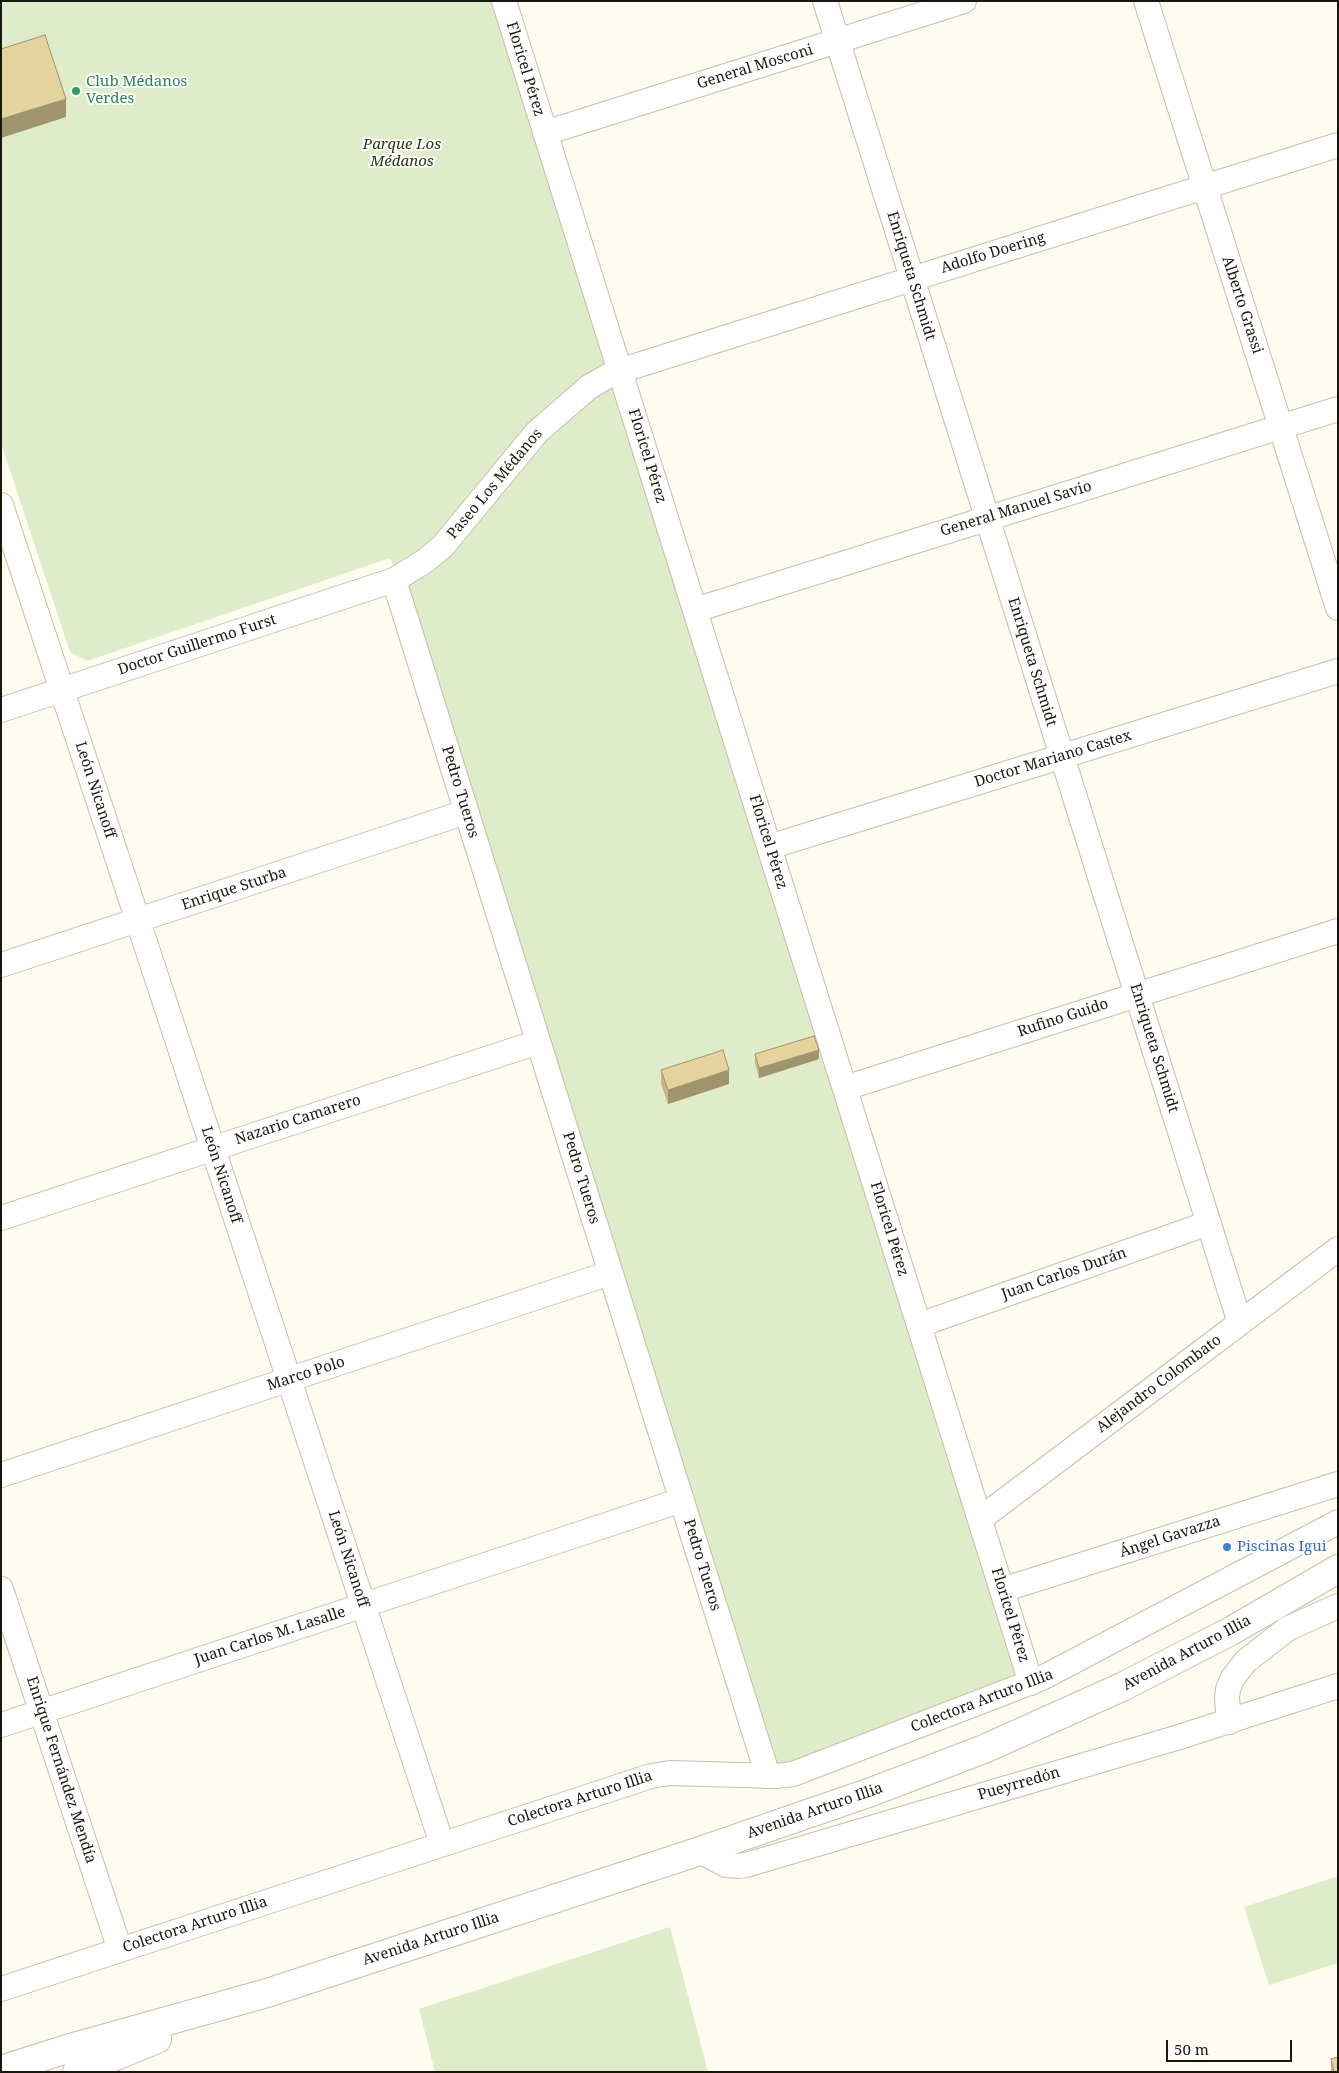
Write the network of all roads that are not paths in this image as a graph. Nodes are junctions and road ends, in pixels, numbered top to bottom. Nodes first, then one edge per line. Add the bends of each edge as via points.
1 (504, 1) edge
2 (824, 1) edge
3 (964, 1) edge
4 (1146, 1) edge
5 (837, 41) junction
6 (545, 132) junction
7 (1338, 144) edge
8 (1205, 186) junction
9 (912, 278) junction
10 (620, 370) junction
11 (1338, 409) edge
12 (1281, 427) junction
13 (1, 505) edge
14 (987, 518) junction
15 (394, 580) junction
16 (1338, 608) edge
17 (695, 610) junction
18 (1338, 671) edge
19 (62, 690) junction
20 (1, 710) edge
21 (1062, 756) junction
22 (466, 812) junction
23 (769, 847) junction
24 (138, 920) junction
25 (1338, 931) edge
26 (1, 965) edge
27 (1137, 995) junction
28 (538, 1042) junction
29 (844, 1088) junction
30 (213, 1148) junction
31 (1, 1218) edge
32 (1209, 1224) junction
33 (1338, 1249) edge
34 (610, 1272) junction
35 (1240, 1323) junction
36 (919, 1325) junction
37 (289, 1380) junction
38 (1, 1475) edge
39 (1338, 1484) edge
40 (682, 1500) junction
41 (980, 1519) junction
42 (1338, 1522) edge
43 (1338, 1569) edge
44 (1, 1589) edge
45 (1002, 1590) junction
46 (363, 1605) junction
47 (1338, 1606) edge
48 (1031, 1683) junction
49 (1338, 1686) edge
50 (42, 1712) junction
51 (1228, 1722) junction
52 (1, 1725) edge
53 (768, 1776) junction
54 (442, 1844) junction
55 (700, 1851) junction
56 (120, 1950) junction
57 (1, 1989) edge
58 (267, 1993) junction
59 (1, 2070) edge
60 (77, 2072) edge

1 - 6 street, Floricel Pérez
2 - 5 street, Enriqueta Schmidt
3 - 5 street, General Mosconi
4 - 8 street, Alberto Grassi
5 - 6 street, General Mosconi
5 - 9 street, Enriqueta Schmidt
6 - 10 street, Floricel Pérez
7 - 8 street, Adolfo Doering
8 - 9 street, Adolfo Doering
8 - 12 street, Alberto Grassi
9 - 10 street, Adolfo Doering
9 - 14 street, Enriqueta Schmidt
10 - 15 street, Paseo Los Médanos via 596,381 546,424 522,448 443,546
10 - 17 street, Floricel Pérez
11 - 12 street, General Manuel Savio
12 - 14 street, General Manuel Savio
12 - 16 street, Alberto Grassi
13 - 19 street, León Nicanoff
14 - 17 street, General Manuel Savio
14 - 21 street, Enriqueta Schmidt
15 - 19 street, Doctor Guillermo Furst
15 - 22 street, Pedro Tueros
17 - 23 street, Floricel Pérez
18 - 21 street, Doctor Mariano Castex
19 - 20 street, Doctor Guillermo Furst
19 - 24 street, León Nicanoff
21 - 23 street, Doctor Mariano Castex
21 - 27 street, Enriqueta Schmidt
22 - 24 street, Enrique Sturba
22 - 28 street, Pedro Tueros
23 - 29 street, Floricel Pérez
24 - 26 street, Enrique Sturba
24 - 30 street, León Nicanoff
25 - 27 street, Rufino Guido
27 - 29 street, Rufino Guido
27 - 32 street, Enriqueta Schmidt
28 - 30 street, Nazario Camarero
28 - 34 street, Pedro Tueros
29 - 36 street, Floricel Pérez
30 - 31 street, Nazario Camarero
30 - 37 street, León Nicanoff
32 - 35 street, Enriqueta Schmidt
32 - 36 street, Juan Carlos Durán
33 - 35 street, Alejandro Colombato
34 - 37 street, Marco Polo
34 - 40 street, Pedro Tueros
35 - 41 street, Alejandro Colombato
36 - 41 street, Floricel Pérez
37 - 38 street, Marco Polo
37 - 46 street, León Nicanoff
39 - 45 street, Ángel Gavazza
40 - 46 street, Juan Carlos M. Lasalle
40 - 53 street, Pedro Tueros
41 - 45 street, Floricel Pérez
42 - 48 street, Colectora Arturo Illia via 1071,1665
43 - 55 highway, Avenida Arturo Illia via 1204,1646 1067,1713 878,1790
44 - 50 street, Enrique Fernández Mendía
45 - 48 street, Floricel Pérez
46 - 50 street, Juan Carlos M. Lasalle
46 - 54 street, León Nicanoff
47 - 51 street via 1287,1629 1246,1661 1228,1689
48 - 53 street, Colectora Arturo Illia via 793,1774
49 - 51 street, Pueyrredón
50 - 52 street, Juan Carlos M. Lasalle
50 - 56 street, Enrique Fernández Mendía
51 - 55 street, Pueyrredón via 739,1866 720,1862
53 - 54 street, Colectora Arturo Illia via 660,1774
54 - 56 street, Colectora Arturo Illia
55 - 58 highway, Avenida Arturo Illia
56 - 57 street, Colectora Arturo Illia
58 - 59 highway, Avenida Arturo Illia via 67,2048
58 - 60 highway, Avenida Arturo Illia

